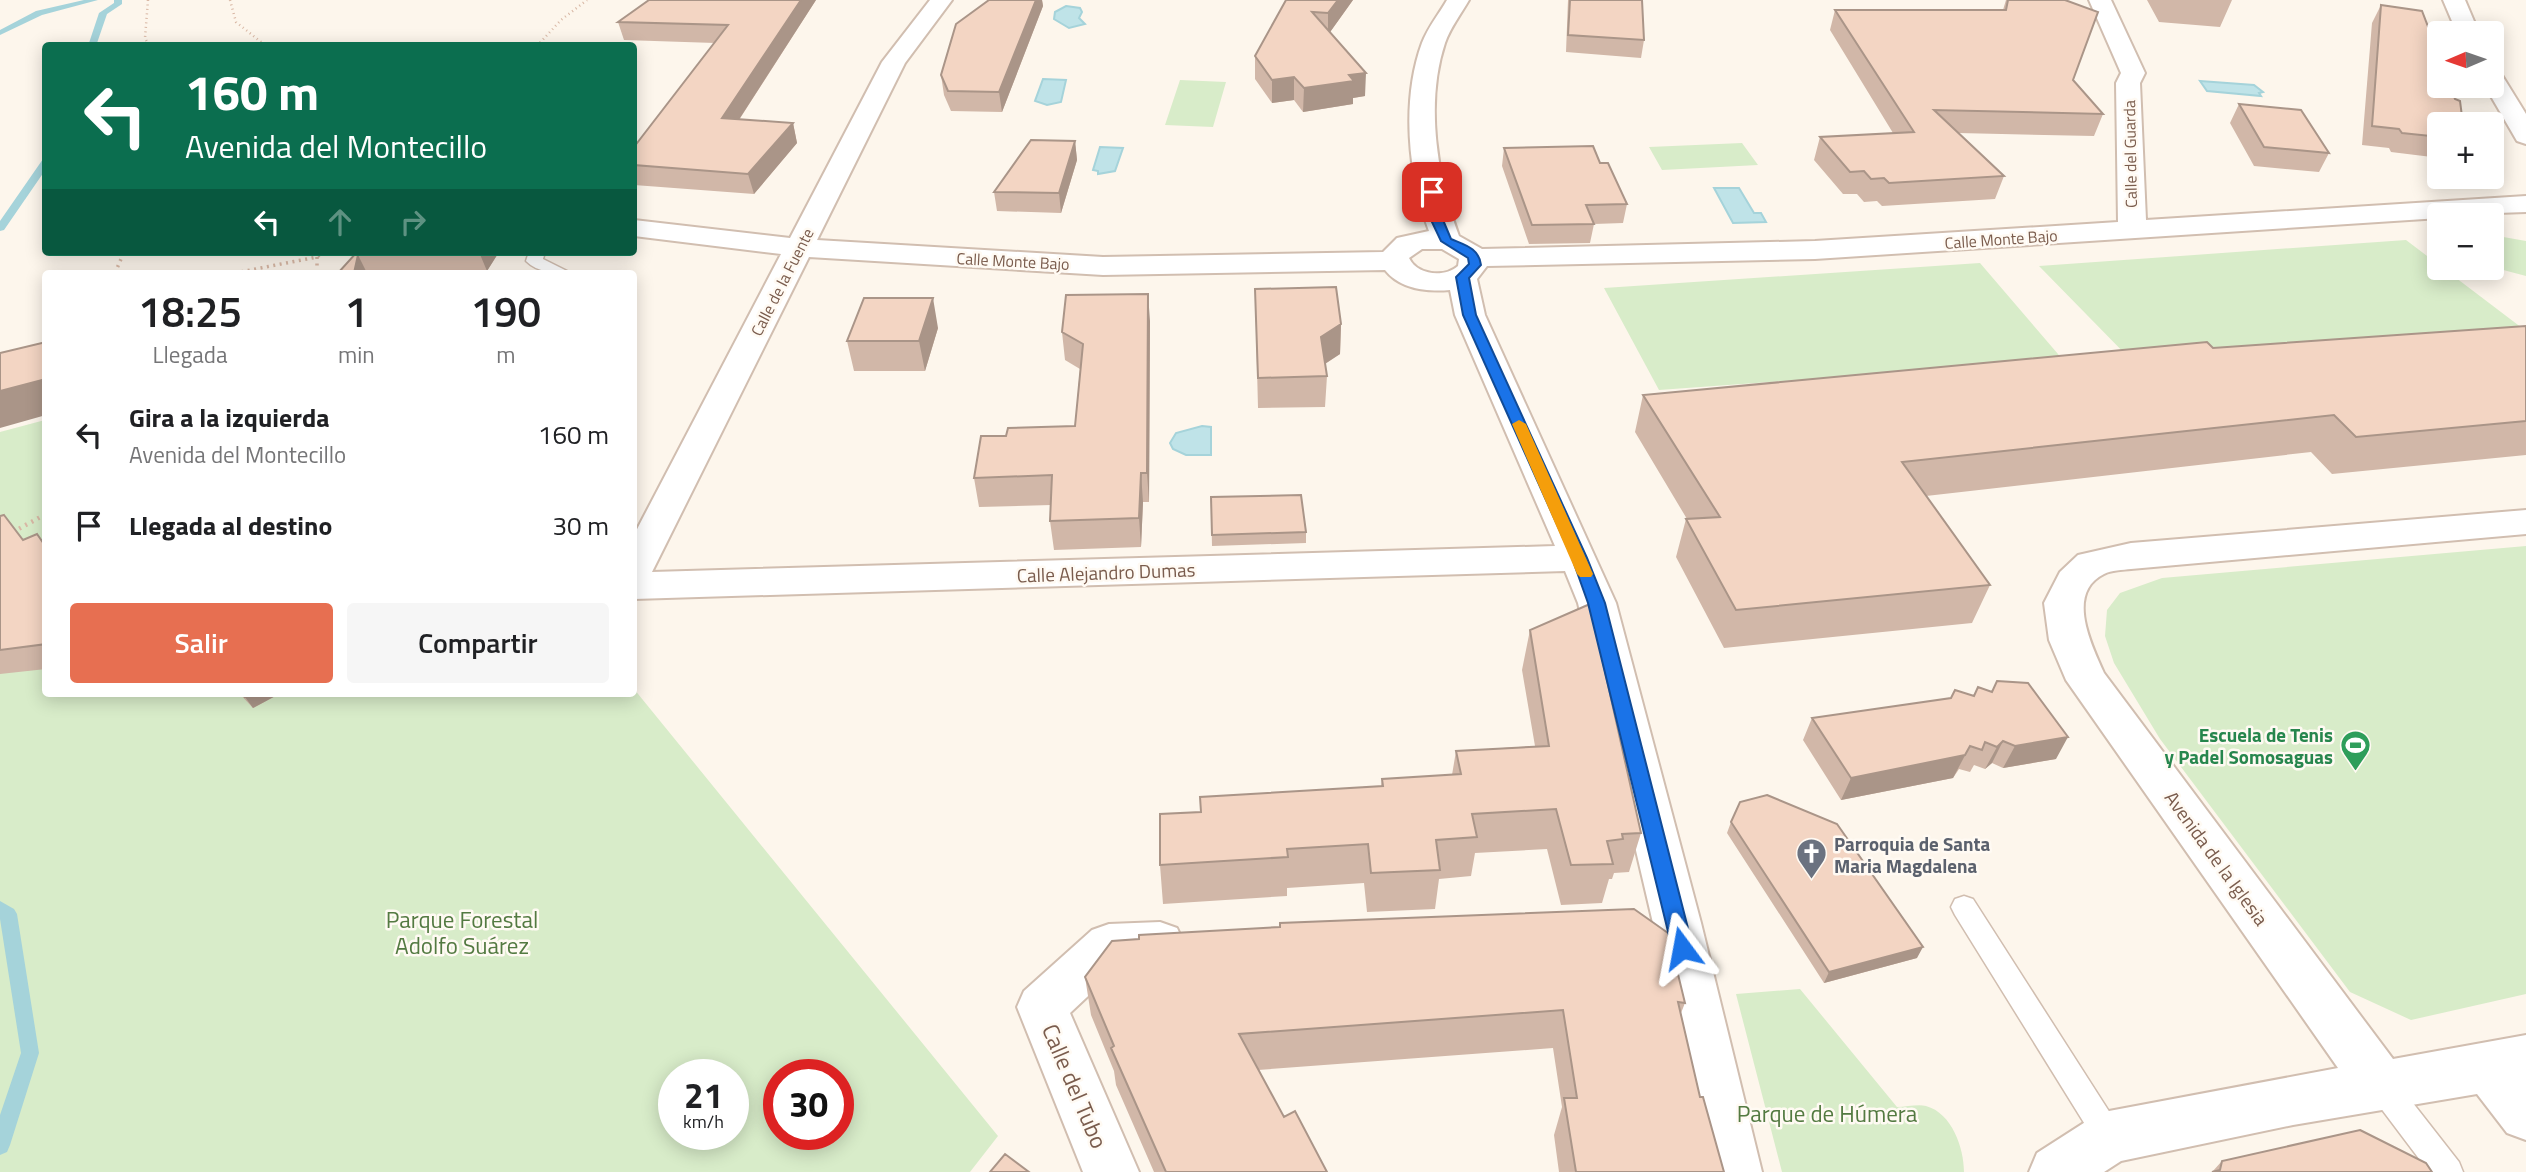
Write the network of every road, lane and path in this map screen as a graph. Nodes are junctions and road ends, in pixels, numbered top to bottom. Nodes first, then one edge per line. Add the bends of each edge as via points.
1 (148, 0) edge
2 (230, 0) edge
3 (587, 0) edge
4 (941, 0) edge
5 (1458, 0) edge
6 (2100, 0) edge
7 (2454, 0) edge
8 (2463, 21) edge
9 (147, 42) edge
10 (261, 42) edge
11 (541, 42) edge
12 (2504, 98) edge
13 (2526, 136) edge
14 (2526, 204) edge
15 (637, 228) edge
16 (2132, 231) junction
17 (1434, 234) junction
18 (800, 248) junction
19 (536, 256) edge
20 (317, 257) joint
21 (1393, 261) junction
22 (250, 270) edge
23 (317, 270) edge
24 (556, 270) edge
25 (1458, 272) junction
26 (42, 516) edge
27 (2526, 522) edge
28 (11, 533) edge
29 (1580, 558) junction
30 (637, 564) edge
31 (637, 586) edge
32 (1964, 907) dead end
33 (1206, 941) edge
34 (2507, 1063) edge
35 (2381, 1085) junction
36 (2526, 1115) edge
37 (2109, 1137) junction
38 (1111, 1172) edge
39 (1734, 1172) edge
40 (2057, 1172) edge
41 (2448, 1172) edge

1 - 9 path
2 - 10 path via 236,22
3 - 11 path
4 - 18 street, Calle de la Fuente via 894,62
5 - 17 street via 1434,42 1421,103
6 - 16 street, Calle del Guarda via 2133,73 2128,83
7 - 8 street
12 - 13 street
14 - 16 street, Calle Monte Bajo
15 - 18 street, Calle Monte Bajo
16 - 25 street, Calle Monte Bajo
17 - 21 street via 1398,249
17 - 25 street via 1468,251
18 - 21 street, Calle Monte Bajo via 1102,266
18 - 30 street, Calle de la Fuente
19 - 24 lane via 534,261
20 - 22 path
20 - 23 path
21 - 25 street via 1410,276
25 - 29 street via 1469,315
26 - 28 path
27 - 35 street, Avenida de la Iglesia via 2131,556 2091,564 2063,603 2069,640 2087,680
29 - 31 street, Calle Alejandro Dumas
29 - 39 street via 1610,649 1656,924
32 - 37 lane
33 - 38 street, Calle del Tubo via 1109,945 1042,1007
34 - 35 street
34 - 36 street
35 - 37 street
35 - 41 lane
37 - 40 street

